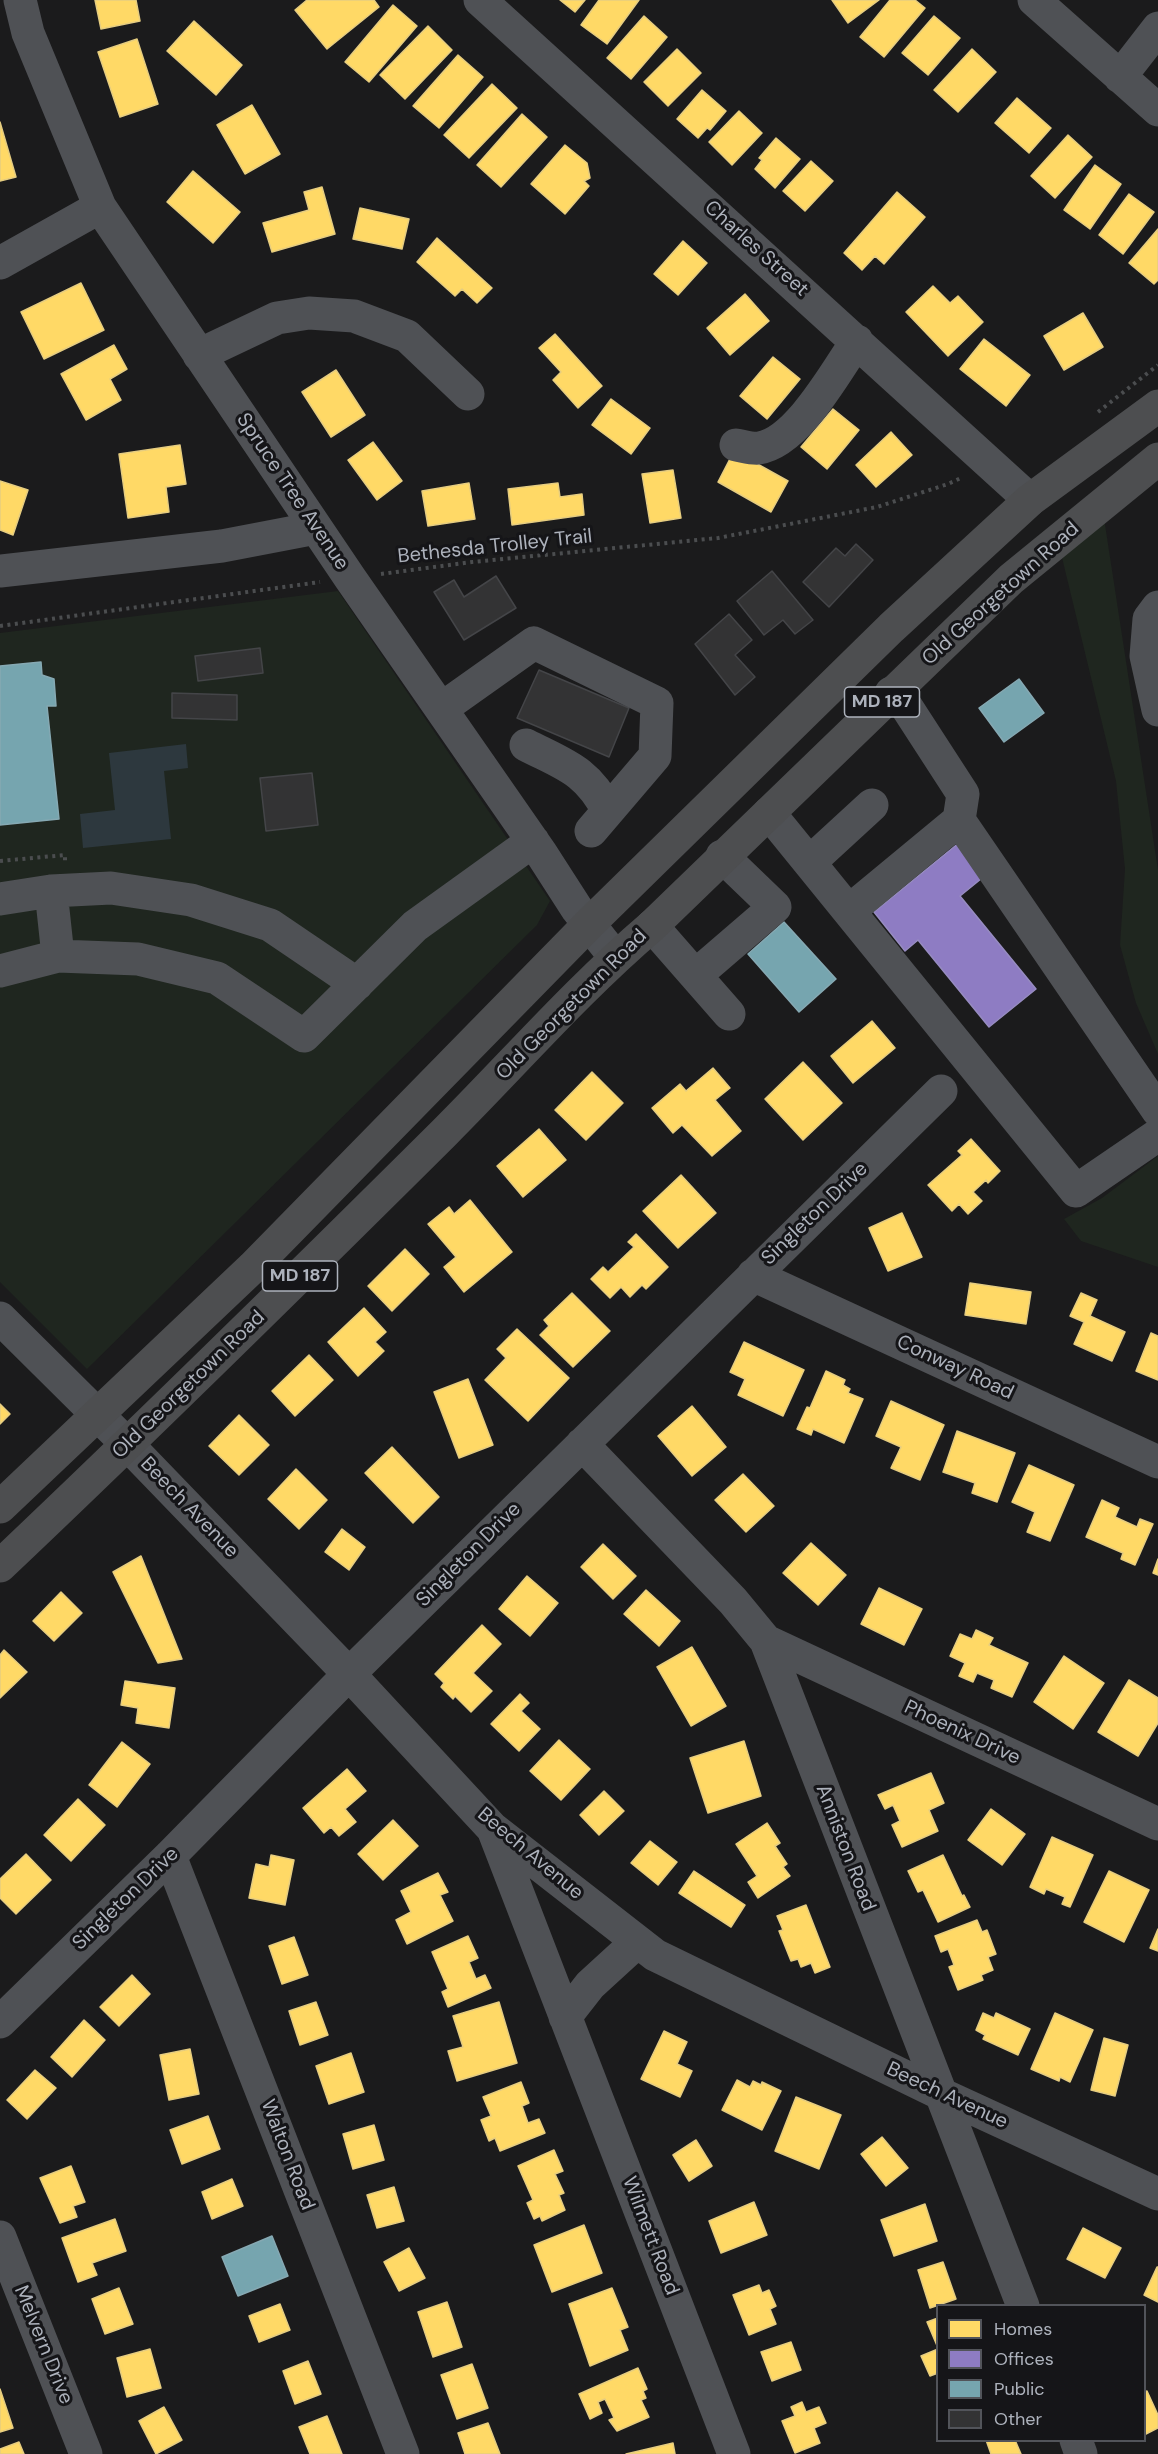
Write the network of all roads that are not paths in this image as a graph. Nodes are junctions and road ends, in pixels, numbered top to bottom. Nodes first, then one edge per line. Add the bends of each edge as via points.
1 (20, 0) edge
2 (480, 0) edge
3 (1034, 0) edge
4 (1158, 28) edge
5 (1120, 77) junction
6 (1158, 110) edge
7 (100, 207) junction
8 (0, 263) edge
9 (857, 341) junction
10 (199, 355) junction
11 (468, 394) dead end
12 (1158, 406) edge
13 (736, 445) dead end
14 (1158, 459) edge
15 (1030, 500) junction
16 (316, 528) junction
17 (0, 572) edge
18 (1158, 607) edge
19 (891, 693) junction
20 (441, 709) junction
21 (1158, 710) edge
22 (526, 745) dead end
23 (872, 805) dead end
24 (769, 813) junction
25 (959, 820) junction
26 (533, 842) junction
27 (722, 856) junction
28 (810, 862) junction
29 (51, 891) junction
30 (0, 899) edge
31 (849, 911) junction
32 (589, 924) junction
33 (652, 926) junction
34 (58, 956) junction
35 (615, 957) junction
36 (0, 971) edge
37 (696, 975) junction
38 (357, 984) junction
39 (729, 1014) dead end
40 (941, 1091) dead end
41 (1158, 1111) edge
42 (1158, 1135) edge
43 (753, 1275) junction
44 (0, 1318) edge
45 (97, 1415) junction
46 (582, 1444) junction
47 (128, 1445) junction
48 (1158, 1461) edge
49 (0, 1507) edge
50 (0, 1566) edge
51 (766, 1641) junction
52 (350, 1674) junction
53 (1158, 1824) edge
54 (492, 1827) junction
55 (170, 1856) junction
56 (637, 1942) junction
57 (565, 2017) junction
58 (0, 2022) edge
59 (939, 2093) junction
60 (1158, 2194) edge
61 (0, 2237) edge
62 (1022, 2304) edge
63 (86, 2454) edge
64 (404, 2454) edge
65 (734, 2454) edge

1 - 7 street, Spruce Tree Avenue via 28,33
2 - 9 street, Charles Street
3 - 5 street
4 - 5 street
5 - 6 street
7 - 8 street
7 - 10 street, Spruce Tree Avenue
9 - 13 street via 791,430 759,448
9 - 15 street, Charles Street
10 - 11 street via 277,318 309,314 354,316 406,336
10 - 16 street, Spruce Tree Avenue
12 - 15 main road, Old Georgetown Road / MD 187
14 - 19 main road, Old Georgetown Road / MD 187 via 1011,579
15 - 32 main road, Old Georgetown Road / MD 187 via 891,628
16 - 17 street via 222,546
16 - 20 street, Spruce Tree Avenue
18 - 21 street via 1149,619 1146,656
19 - 24 main road, Old Georgetown Road / MD 187
19 - 25 street via 906,706 963,794
20 - 22 street via 534,642 657,703 655,756 599,821 598,791 580,772
20 - 26 street, Spruce Tree Avenue
23 - 28 street
24 - 27 main road, Old Georgetown Road / MD 187
24 - 28 street
25 - 31 street
25 - 41 street
26 - 32 street, Spruce Tree Avenue
26 - 38 street via 415,926
27 - 33 main road, Old Georgetown Road / MD 187
27 - 37 street via 775,907
28 - 31 street
29 - 30 street
29 - 34 street
29 - 38 street via 111,888 191,900 270,925
31 - 42 street via 1076,1191
32 - 35 street, Spruce Tree Avenue
32 - 45 main road, Old Georgetown Road / MD 187 via 253,1266
33 - 35 main road, Old Georgetown Road / MD 187
33 - 37 street
34 - 36 street
34 - 38 street via 138,959 217,978 304,1036
35 - 47 main road, Old Georgetown Road / MD 187 via 471,1106
37 - 39 street
40 - 43 street, Singleton Drive
43 - 46 street, Singleton Drive
43 - 48 street, Conway Road
44 - 45 street, Beech Avenue
45 - 47 street, Beech Avenue
45 - 49 main road, Old Georgetown Road / MD 187
46 - 51 street, Anniston Road via 733,1601
46 - 52 street, Singleton Drive
47 - 50 main road, Old Georgetown Road / MD 187
47 - 52 street, Beech Avenue
51 - 53 street, Phoenix Drive
51 - 59 street, Anniston Road
52 - 54 street, Beech Avenue
52 - 55 street, Singleton Drive
54 - 56 street, Beech Avenue
54 - 57 street, Wilmett Road
55 - 58 street, Singleton Drive
55 - 64 street, Walton Road
56 - 57 street via 590,1984
56 - 59 street, Beech Avenue via 655,1955
57 - 65 street, Wilmett Road
59 - 60 street, Beech Avenue
59 - 62 street, Anniston Road
61 - 63 street, Melvern Drive

